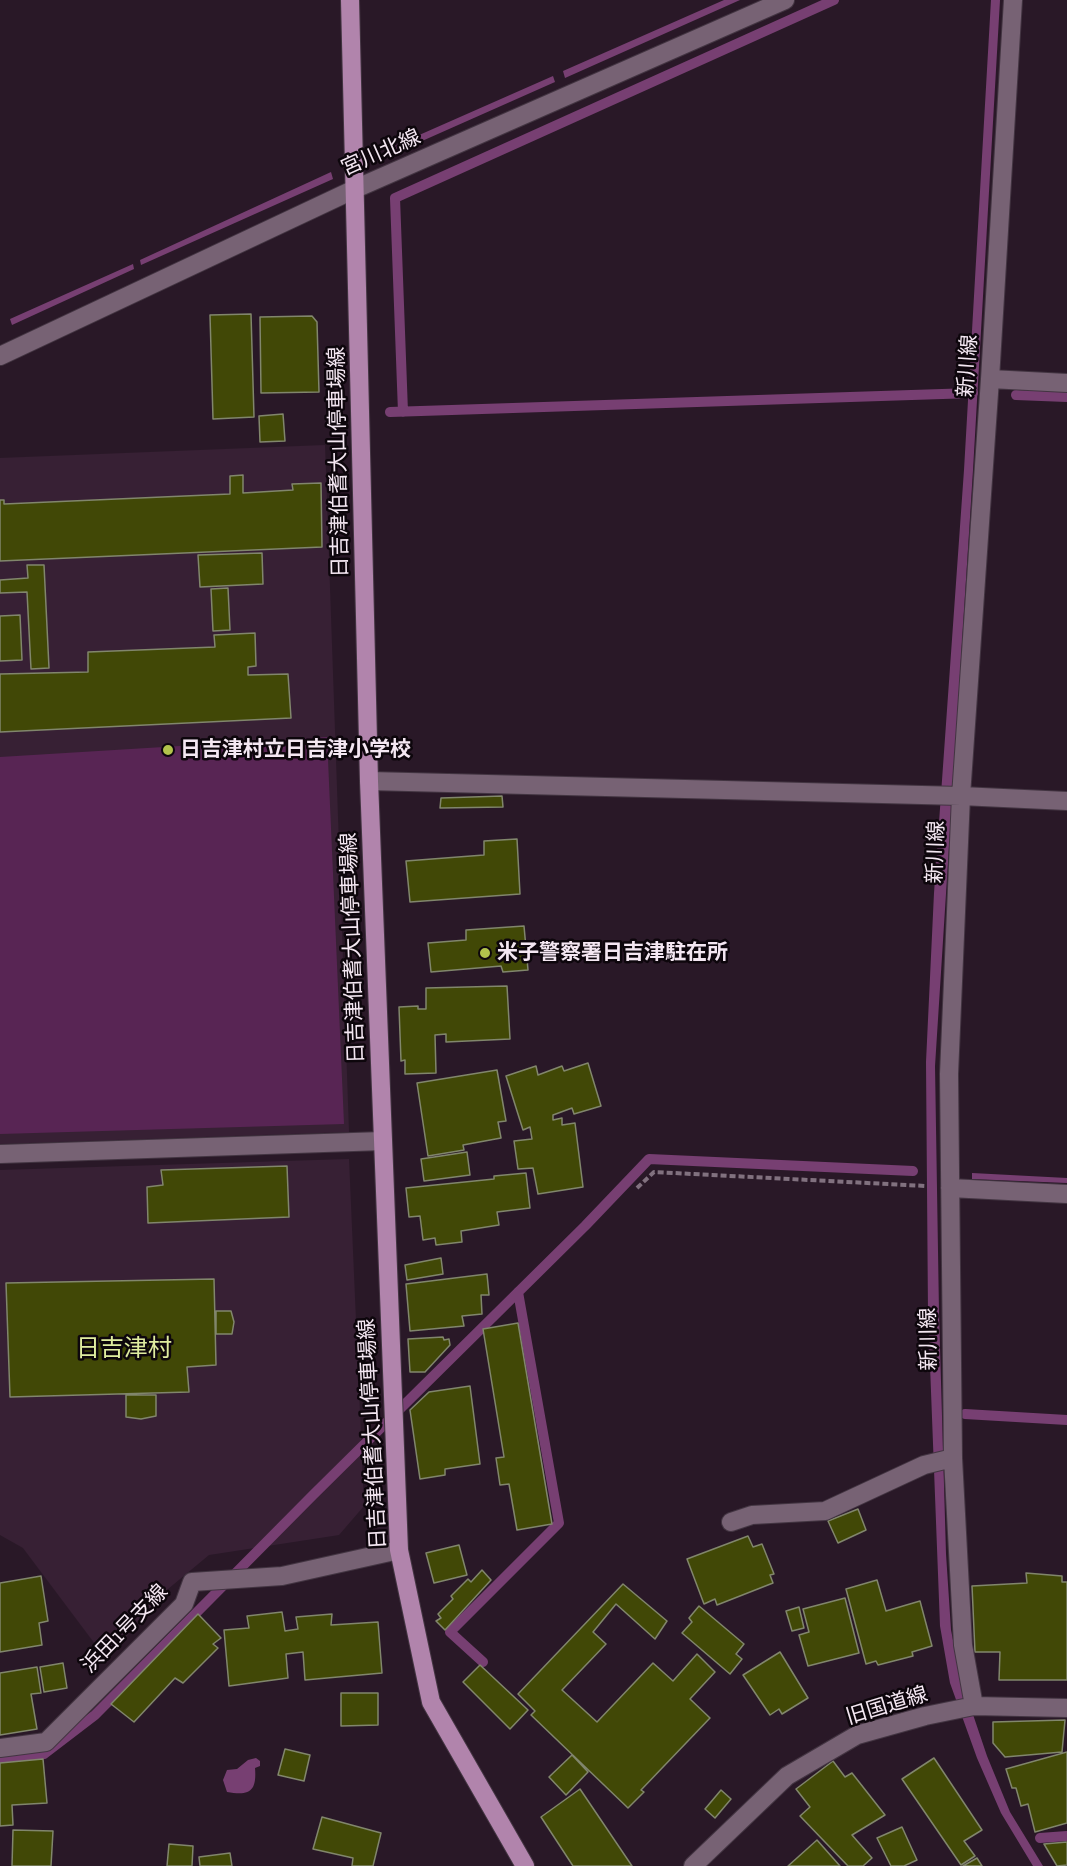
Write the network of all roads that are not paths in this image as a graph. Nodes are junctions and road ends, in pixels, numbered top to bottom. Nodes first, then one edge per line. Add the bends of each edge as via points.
1 (350, 0) edge
2 (785, 0) edge
3 (1013, 0) edge
4 (355, 189) junction
5 (1, 350) edge
6 (990, 379) junction
7 (1067, 383) edge
8 (369, 781) junction
9 (961, 796) junction
10 (1067, 801) edge
11 (383, 1141) junction
12 (0, 1154) edge
13 (950, 1188) junction
14 (1067, 1194) edge
15 (953, 1458) junction
16 (731, 1522) dead end
17 (399, 1550) junction
18 (974, 1706) junction
19 (1067, 1708) edge
20 (0, 1748) edge
21 (525, 1866) edge
22 (693, 1866) edge

1 - 4 main road, 日吉津伯耆大山停車場線
2 - 4 street, 宮川北線
3 - 6 street, 新川線
4 - 5 street, 宮川北線
4 - 8 main road, 日吉津伯耆大山停車場線
6 - 7 street
6 - 9 street, 新川線
8 - 9 street
8 - 11 main road, 日吉津伯耆大山停車場線
9 - 10 street
9 - 13 street, 新川線 via 949,1074
11 - 12 street
11 - 17 main road, 日吉津伯耆大山停車場線
13 - 14 street
13 - 15 street, 新川線
15 - 16 street via 924,1465 825,1511 752,1515
15 - 18 street, 新川線 via 963,1645
17 - 20 street, 浜田1号支線 via 282,1576 192,1582 184,1604 45,1742
17 - 21 main road, 日吉津伯耆大山停車場線 via 431,1702
18 - 19 street, 旧国道線
18 - 22 street, 旧国道線 via 857,1735 787,1776

